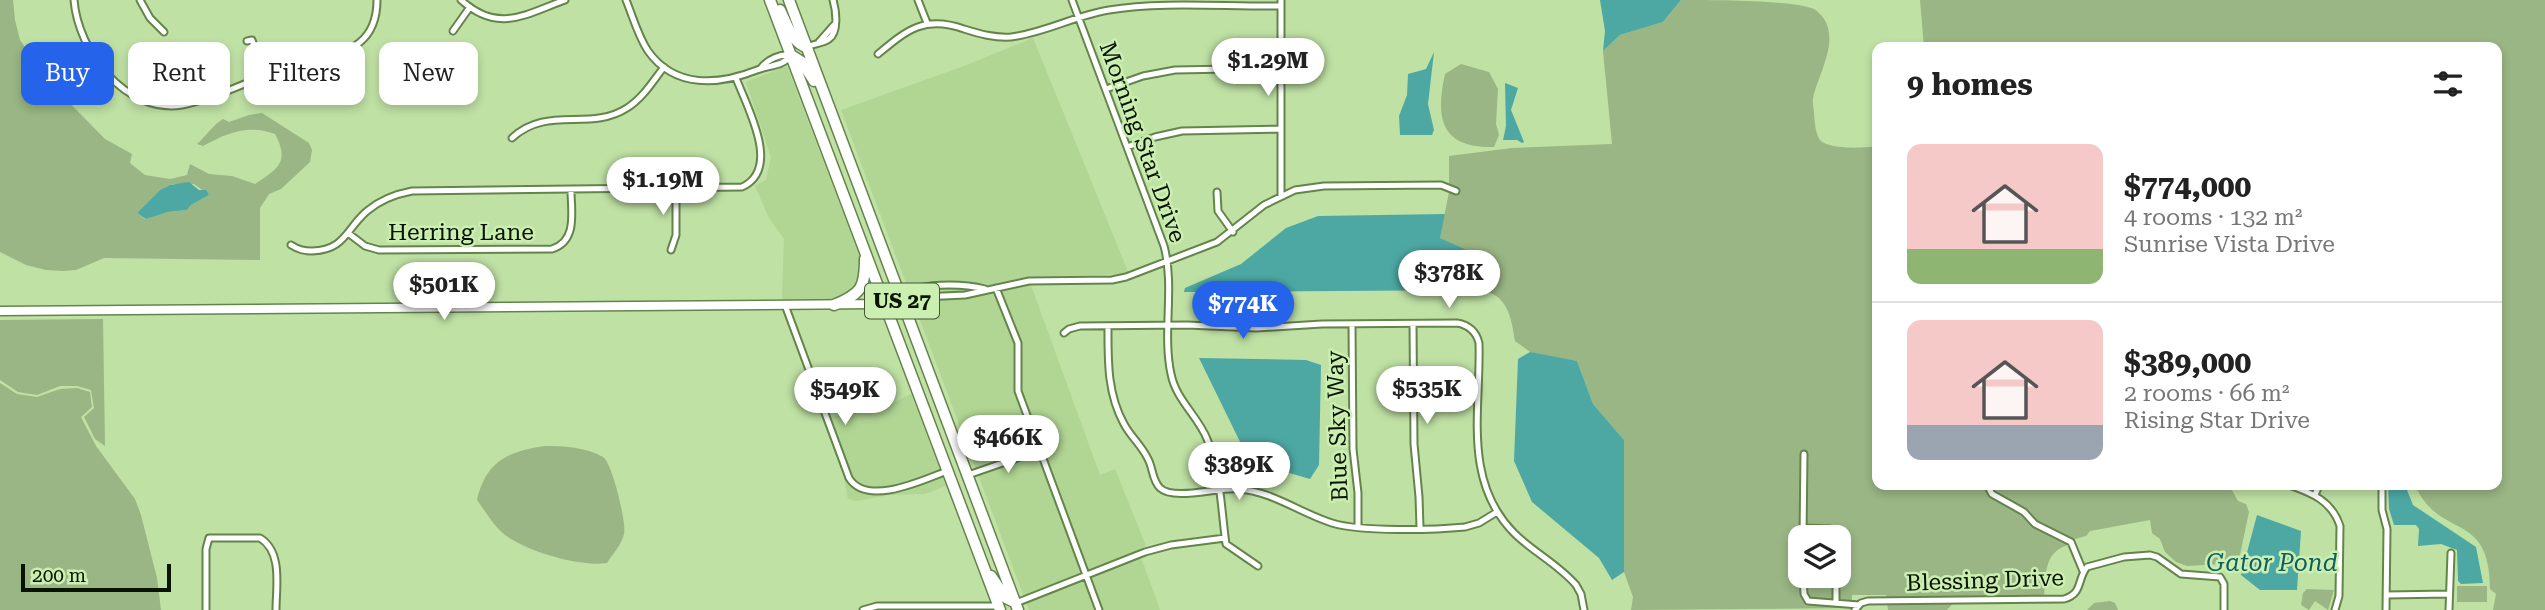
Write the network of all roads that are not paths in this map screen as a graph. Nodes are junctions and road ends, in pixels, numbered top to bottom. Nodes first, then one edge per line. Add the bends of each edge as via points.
1 (74, 0) edge
2 (140, 0) edge
3 (377, 0) edge
4 (461, 0) edge
5 (563, 0) edge
6 (626, 0) edge
7 (771, 0) edge
8 (776, 0) edge
9 (789, 0) edge
10 (832, 0) edge
11 (918, 0) edge
12 (1072, 0) edge
13 (1281, 3) edge
14 (470, 7) junction
15 (1078, 17) junction
16 (927, 23) junction
17 (453, 31) dead end
18 (164, 33) dead end
19 (247, 41) dead end
20 (253, 42) edge
21 (359, 42) edge
22 (807, 47) junction
23 (878, 54) dead end
24 (791, 55) junction
25 (664, 67) junction
26 (1281, 68) junction
27 (736, 78) junction
28 (244, 82) edge
29 (1106, 89) junction
30 (826, 99) junction
31 (1281, 129) junction
32 (512, 138) dead end
33 (1127, 147) junction
34 (676, 189) junction
35 (571, 190) junction
36 (1456, 191) dead end
37 (1217, 192) dead end
38 (1281, 196) junction
39 (1233, 232) junction
40 (348, 233) junction
41 (292, 245) dead end
42 (671, 250) dead end
43 (865, 251) junction
44 (1168, 262) junction
45 (996, 288) junction
46 (901, 298) junction
47 (884, 303) junction
48 (785, 305) junction
49 (834, 305) junction
50 (0, 311) edge
51 (1352, 324) junction
52 (1413, 324) junction
53 (1169, 325) junction
54 (1108, 326) junction
55 (1064, 333) dead end
56 (1040, 450) junction
57 (1804, 454) dead end
58 (947, 471) junction
59 (968, 475) junction
60 (1218, 489) junction
61 (1990, 490) edge
62 (2302, 490) edge
63 (2317, 490) edge
64 (2382, 490) edge
65 (2315, 495) junction
66 (1497, 512) junction
67 (1803, 525) edge
68 (1358, 527) junction
69 (1420, 527) junction
70 (1225, 538) junction
71 (2451, 553) dead end
72 (981, 559) junction
73 (1258, 566) dead end
74 (2083, 571) junction
75 (1086, 576) junction
76 (1804, 588) edge
77 (1836, 588) edge
78 (2449, 594) junction
79 (2386, 595) junction
80 (1836, 602) junction
81 (1017, 607) edge
82 (1857, 607) edge
83 (1002, 609) edge
84 (206, 610) edge
85 (276, 610) edge
86 (863, 610) edge
87 (1099, 610) edge
88 (1584, 610) edge
89 (2224, 610) edge
90 (2335, 610) edge
91 (2386, 610) edge
92 (2449, 610) edge

1 - 28 street via 80,32 94,59 114,80 148,100 182,104
2 - 18 street
3 - 21 street via 373,24
4 - 14 street
5 - 14 street via 513,19 488,17
6 - 25 street via 644,43
7 - 24 highway, US 27
8 - 22 highway via 796,41
9 - 22 highway, US 27
10 - 22 street via 834,31 829,39
11 - 16 street
12 - 15 street, Morning Star Drive
13 - 15 street via 1131,7
13 - 26 street
14 - 17 street
15 - 16 street via 1023,34 994,37 951,24
15 - 29 street, Morning Star Drive
16 - 23 street via 906,32
19 - 20 street
22 - 30 highway, US 27
24 - 27 street via 783,63
24 - 30 highway via 802,62
24 - 43 highway, US 27
25 - 27 street via 695,81
25 - 32 street via 639,98 619,113 539,122
26 - 29 street via 1175,70
26 - 31 street
27 - 34 street via 761,146 758,173 740,187
29 - 33 street, Morning Star Drive
30 - 46 highway, US 27
31 - 33 street via 1182,131
31 - 38 street
33 - 44 street, Morning Star Drive
34 - 35 street
34 - 42 street via 676,235
35 - 40 street via 407,192 374,205
35 - 40 street, Herring Lane via 570,233 552,249 379,250
36 - 38 street via 1441,185 1324,186
37 - 39 street via 1218,211
38 - 39 street
39 - 44 street
40 - 41 street via 327,250 301,250
43 - 47 highway, US 27
43 - 49 highway via 860,289
44 - 45 street via 1117,279 1029,281
44 - 53 street, Morning Star Drive
45 - 46 street via 965,295
45 - 56 street via 1018,343 1016,385
46 - 47 main road
46 - 59 highway, US 27
47 - 49 main road
47 - 58 highway, US 27
48 - 49 main road
48 - 50 main road
48 - 58 street via 856,487 870,491 900,488
51 - 52 street
51 - 53 street
51 - 68 street, Blue Sky Way
52 - 66 street via 1460,324 1477,336 1477,455
52 - 69 street
53 - 54 street
53 - 60 street, Morning Star Drive via 1173,380 1207,439
54 - 55 street via 1076,327
54 - 60 street via 1112,395 1158,485 1176,494
56 - 59 street
56 - 75 street
57 - 67 street
58 - 72 highway, US 27
59 - 81 highway, US 27
60 - 68 street via 1262,493 1329,522
60 - 70 street, Morning Star Drive
61 - 74 street via 2035,524 2071,542
62 - 65 street
63 - 65 street
64 - 79 street via 2387,529
65 - 90 street via 2329,506 2340,526
66 - 69 street via 1470,526
66 - 88 street via 1520,538 1572,580
68 - 69 street
70 - 73 street via 1226,544
70 - 75 street via 1158,548
71 - 78 street
72 - 81 highway
72 - 83 highway, US 27
74 - 82 street, Blessing Drive via 2079,589 2064,598 1868,601
74 - 89 street, Blessing Drive via 2117,558 2153,555 2184,575 2220,577
75 - 81 street
75 - 87 street
76 - 80 street, Blessing Drive via 1808,601
77 - 80 street
78 - 79 street
78 - 92 street
79 - 91 street
80 - 82 street, Blessing Drive
83 - 86 street via 877,606
84 - 85 street via 205,549 209,538 249,537 260,538 273,550

